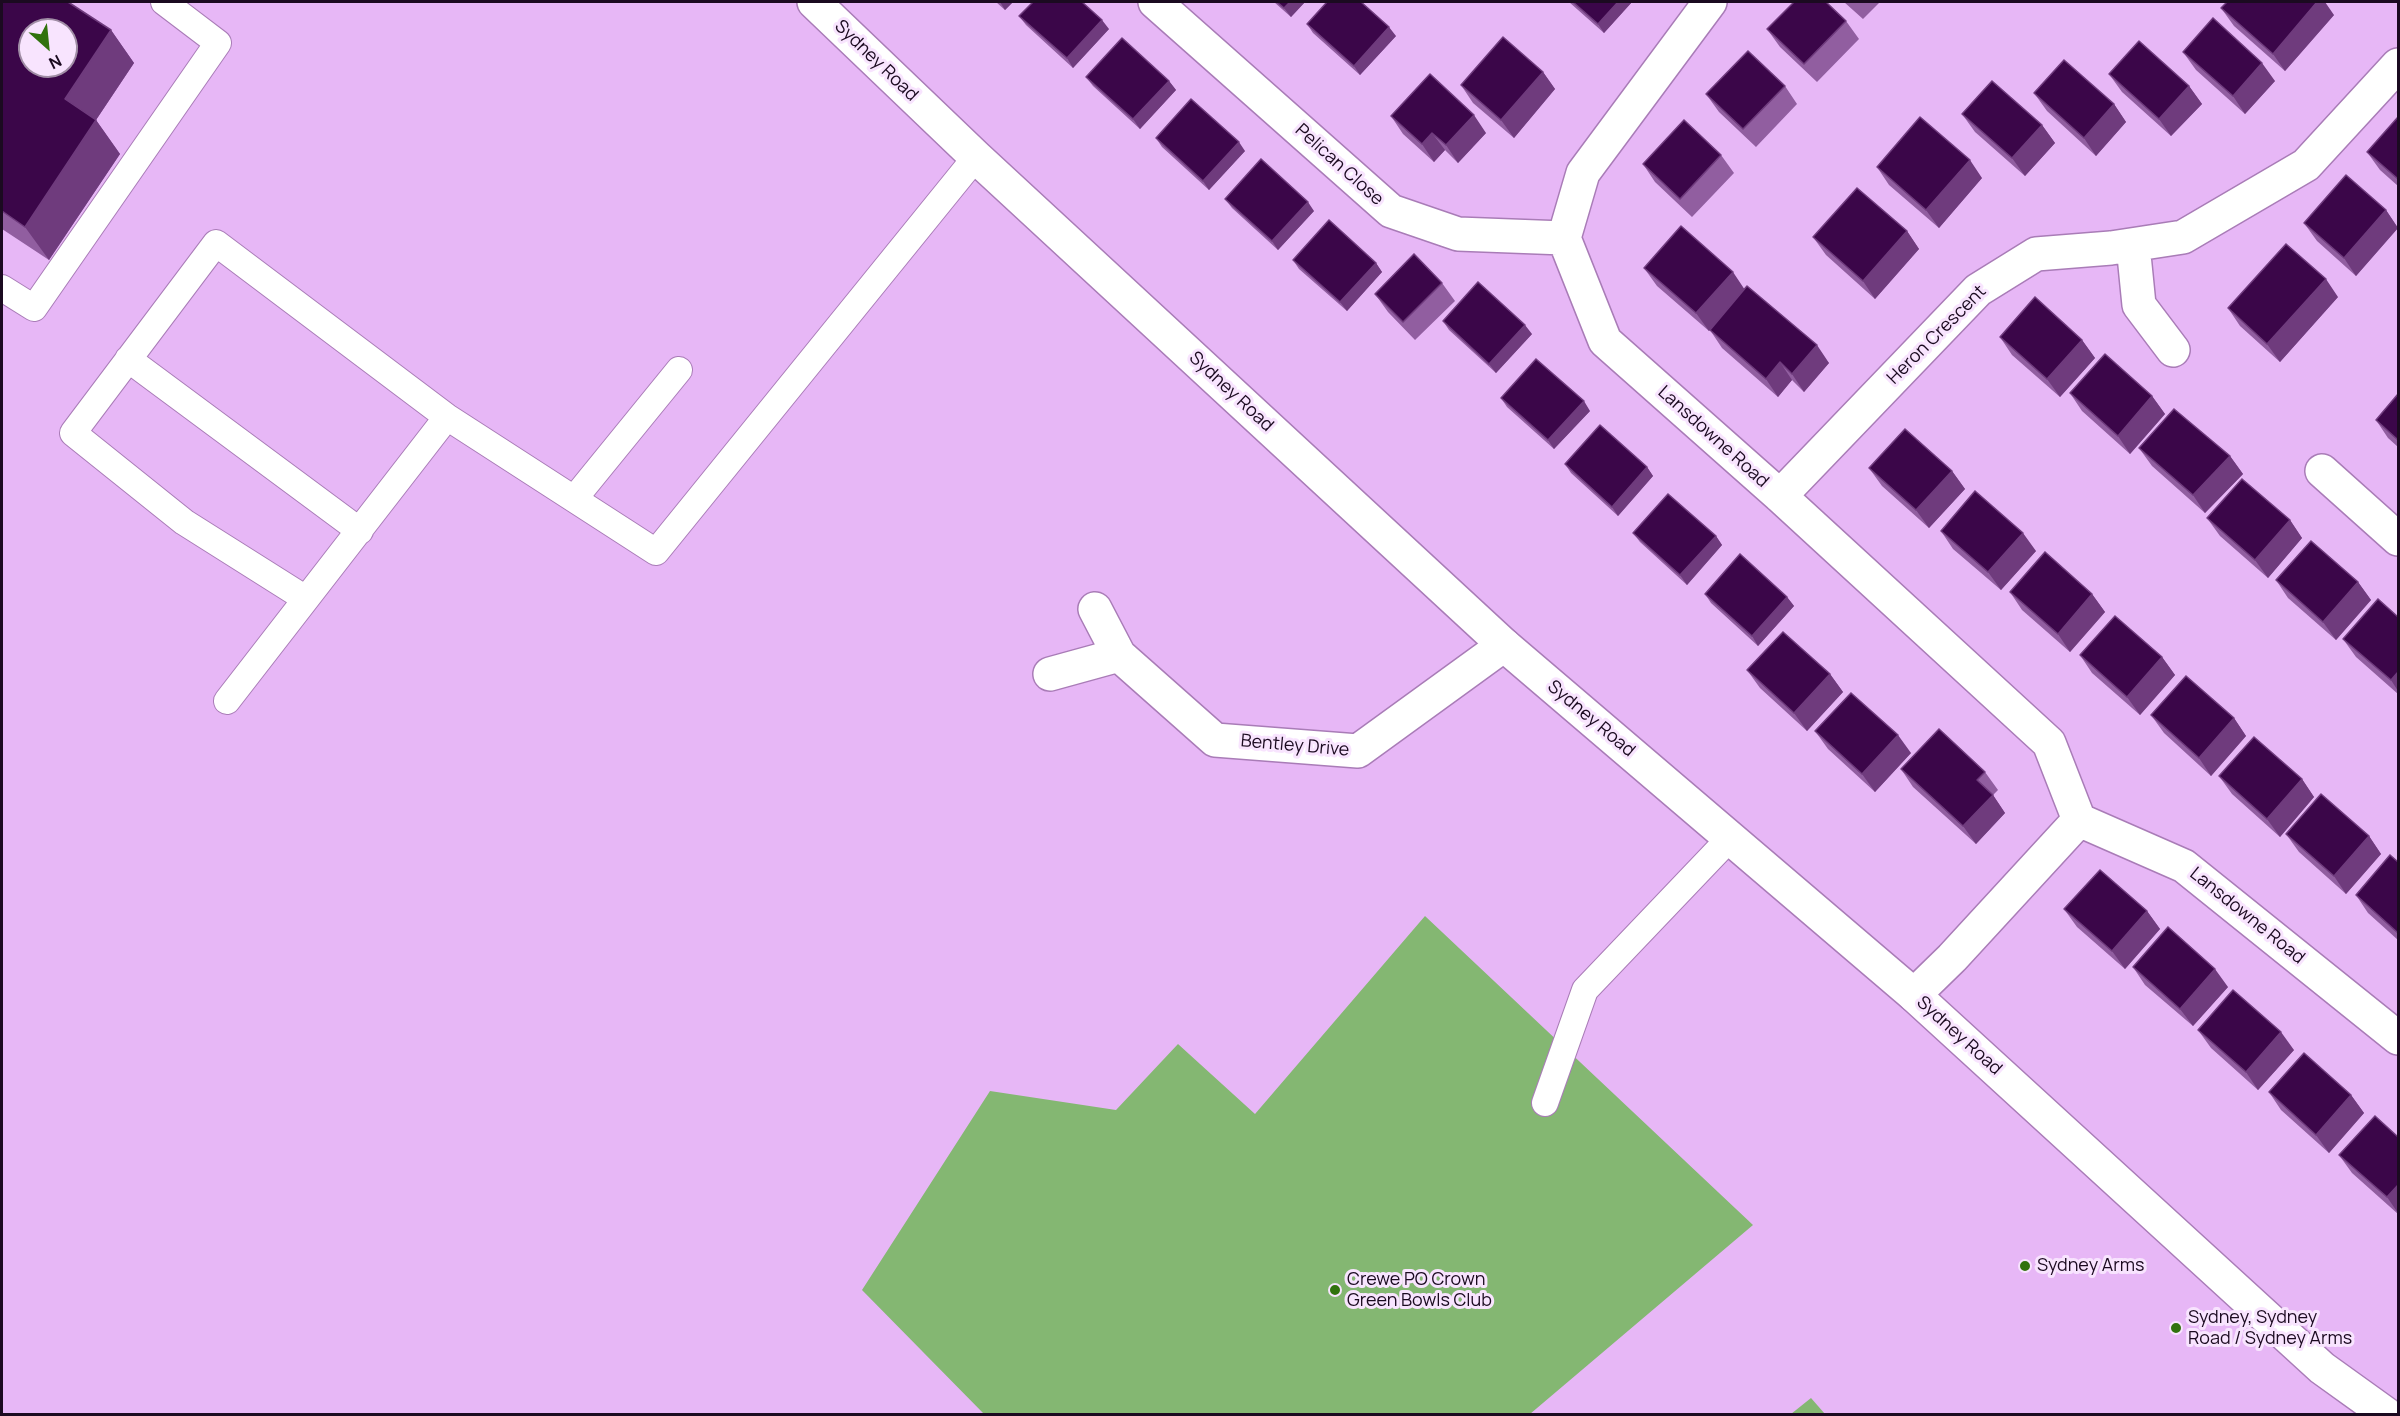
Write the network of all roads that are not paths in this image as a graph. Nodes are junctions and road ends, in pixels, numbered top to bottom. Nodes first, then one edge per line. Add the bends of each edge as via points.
1 (164, 2) edge
2 (814, 2) edge
3 (1155, 2) edge
4 (1710, 2) edge
5 (2398, 65) edge
6 (976, 156) junction
7 (1564, 238) junction
8 (2133, 245) junction
9 (2, 288) edge
10 (2173, 350) dead end
11 (128, 359) junction
12 (679, 370) dead end
13 (447, 417) junction
14 (2322, 471) dead end
15 (1780, 496) junction
16 (574, 499) junction
17 (360, 531) junction
18 (2398, 539) edge
19 (306, 600) junction
20 (1095, 609) dead end
21 (1504, 645) junction
22 (1119, 655) junction
23 (1050, 674) dead end
24 (227, 701) dead end
25 (2079, 820) junction
26 (1730, 838) junction
27 (1914, 995) junction
28 (2398, 1038) edge
29 (1545, 1103) dead end
30 (2386, 1414) edge

1 - 9 lane via 218,43 34,308
2 - 6 street, Sydney Road
3 - 7 street, Pelican Close via 1391,211 1458,234
4 - 7 street via 1583,173
5 - 8 street, Heron Crescent via 2306,165 2183,237
6 - 16 lane via 656,552
6 - 21 street, Sydney Road
7 - 15 street, Lansdowne Road via 1605,341
8 - 10 street via 2139,305
8 - 15 street, Heron Crescent via 2036,254 1978,290
11 - 13 lane via 216,243
11 - 17 lane
11 - 19 lane via 72,433 184,522
12 - 16 lane
13 - 16 lane
13 - 17 lane
14 - 18 street
15 - 25 street, Lansdowne Road via 2049,744
17 - 19 lane
19 - 24 lane
20 - 22 street, Bentley Drive
21 - 22 street, Bentley Drive via 1358,751 1215,740
21 - 26 street, Sydney Road
22 - 23 street
25 - 27 street
25 - 28 street, Lansdowne Road via 2184,866
26 - 27 street, Sydney Road
26 - 29 lane via 1585,990
27 - 30 street, Sydney Road via 2322,1368

